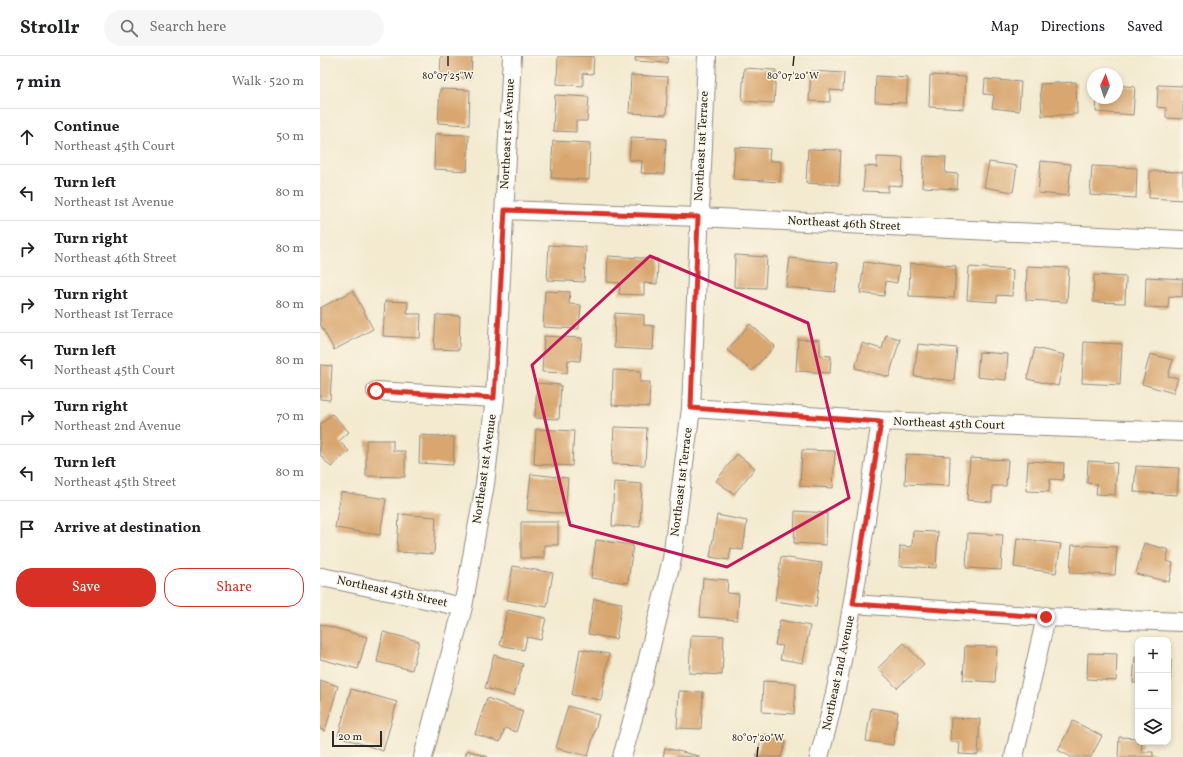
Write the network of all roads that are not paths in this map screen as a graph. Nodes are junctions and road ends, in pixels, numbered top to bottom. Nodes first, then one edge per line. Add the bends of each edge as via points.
1 (512, 56) edge
2 (707, 56) edge
3 (505, 210) junction
4 (698, 217) junction
5 (1183, 240) edge
6 (376, 391) dead end
7 (494, 398) junction
8 (691, 408) junction
9 (881, 422) junction
10 (1183, 432) edge
11 (322, 577) dead end
12 (853, 604) junction
13 (463, 607) junction
14 (1046, 617) junction
15 (1183, 622) edge
16 (423, 757) edge
17 (622, 757) edge
18 (819, 757) edge
19 (1014, 757) edge

1 - 3 street, Northeast 1st Avenue
2 - 4 street, Northeast 1st Terrace
3 - 4 street, Northeast 46th Street
3 - 7 street, Northeast 1st Avenue
4 - 5 street, Northeast 46th Street
4 - 8 street, Northeast 1st Terrace
6 - 7 street
7 - 13 street, Northeast 1st Avenue via 485,484
8 - 9 street, Northeast 45th Court
8 - 17 street, Northeast 1st Terrace via 672,558
9 - 10 street, Northeast 45th Court
9 - 12 street, Northeast 2nd Avenue
11 - 13 street, Northeast 45th Street
12 - 14 street
12 - 18 street, Northeast 2nd Avenue
13 - 16 street, Northeast 1st Avenue
14 - 15 street
14 - 19 street

